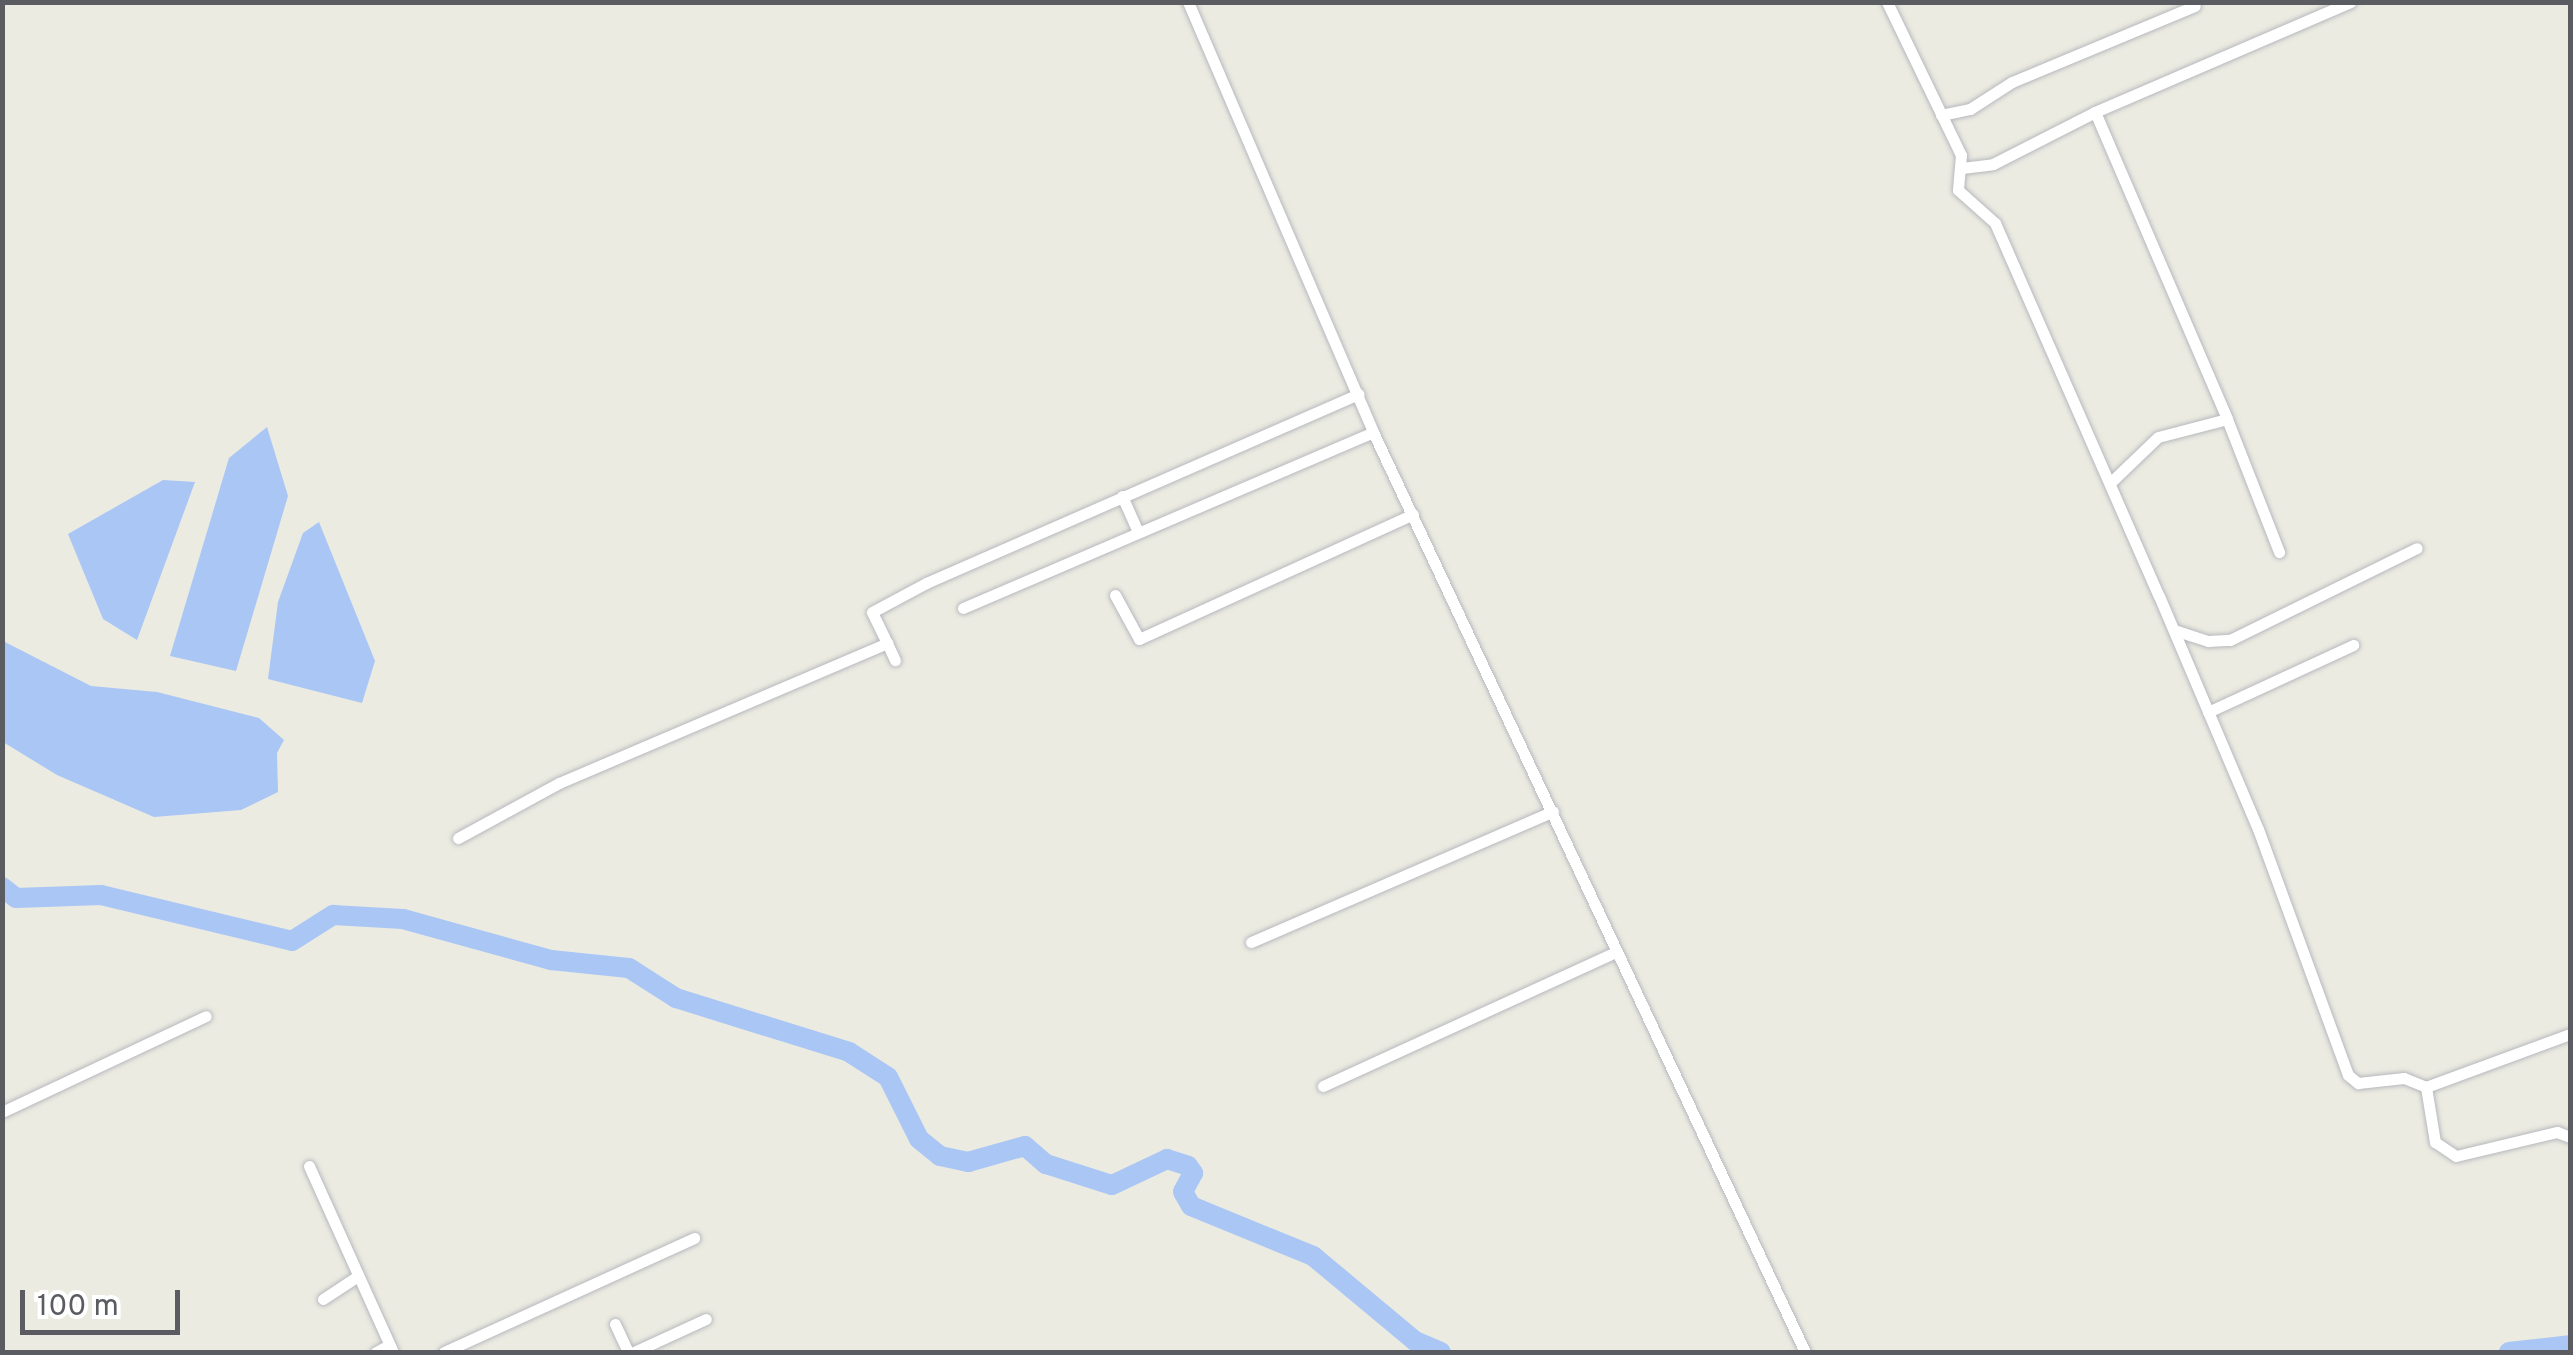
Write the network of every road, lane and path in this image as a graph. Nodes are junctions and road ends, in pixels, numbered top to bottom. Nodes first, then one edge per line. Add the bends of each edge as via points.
1 (1188, 2) edge
2 (1887, 2) edge
3 (2350, 2) edge
4 (2195, 6) dead end
5 (2095, 112) junction
6 (1941, 115) junction
7 (1962, 168) junction
8 (1359, 394) junction
9 (2227, 419) junction
10 (1373, 432) junction
11 (2110, 483) junction
12 (1122, 496) junction
13 (1413, 514) junction
14 (1138, 532) junction
15 (2416, 548) dead end
16 (2279, 552) dead end
17 (1115, 594) dead end
18 (963, 608) dead end
19 (2174, 630) junction
20 (887, 642) junction
21 (2353, 645) dead end
22 (896, 660) dead end
23 (2208, 712) junction
24 (1553, 811) junction
25 (458, 838) dead end
26 (1251, 942) dead end
27 (1614, 953) junction
28 (206, 1016) dead end
29 (2570, 1034) edge
30 (1323, 1086) dead end
31 (2426, 1087) junction
32 (2, 1112) edge
33 (2570, 1137) edge
34 (309, 1166) dead end
35 (694, 1238) dead end
36 (358, 1276) junction
37 (323, 1298) dead end
38 (706, 1319) dead end
39 (615, 1324) dead end
40 (391, 1349) edge
41 (376, 1352) edge
42 (444, 1352) edge
43 (631, 1352) edge
44 (1805, 1352) edge

1 - 8 street
2 - 6 street
3 - 5 street
4 - 6 street via 2012,82 1982,104
5 - 7 street via 1993,164
5 - 9 street
6 - 7 street
7 - 11 street via 1958,190 1994,223
8 - 10 street
8 - 12 street
9 - 11 street via 2158,437
9 - 16 street
10 - 13 street
10 - 14 street
11 - 19 street
12 - 14 street
12 - 20 street via 872,612
13 - 17 street via 1139,639
13 - 24 street
14 - 18 street
15 - 19 street via 2230,640
19 - 23 street
20 - 22 street
20 - 25 street via 559,784
21 - 23 street
23 - 31 street via 2348,1075 2358,1083 2404,1078
24 - 26 street
24 - 27 street
27 - 30 street
27 - 44 street
28 - 32 street
29 - 31 street
31 - 33 street via 2435,1142 2456,1156 2557,1132
34 - 36 street
35 - 42 street
36 - 37 street
36 - 40 street
38 - 43 street
39 - 43 street
40 - 41 street

